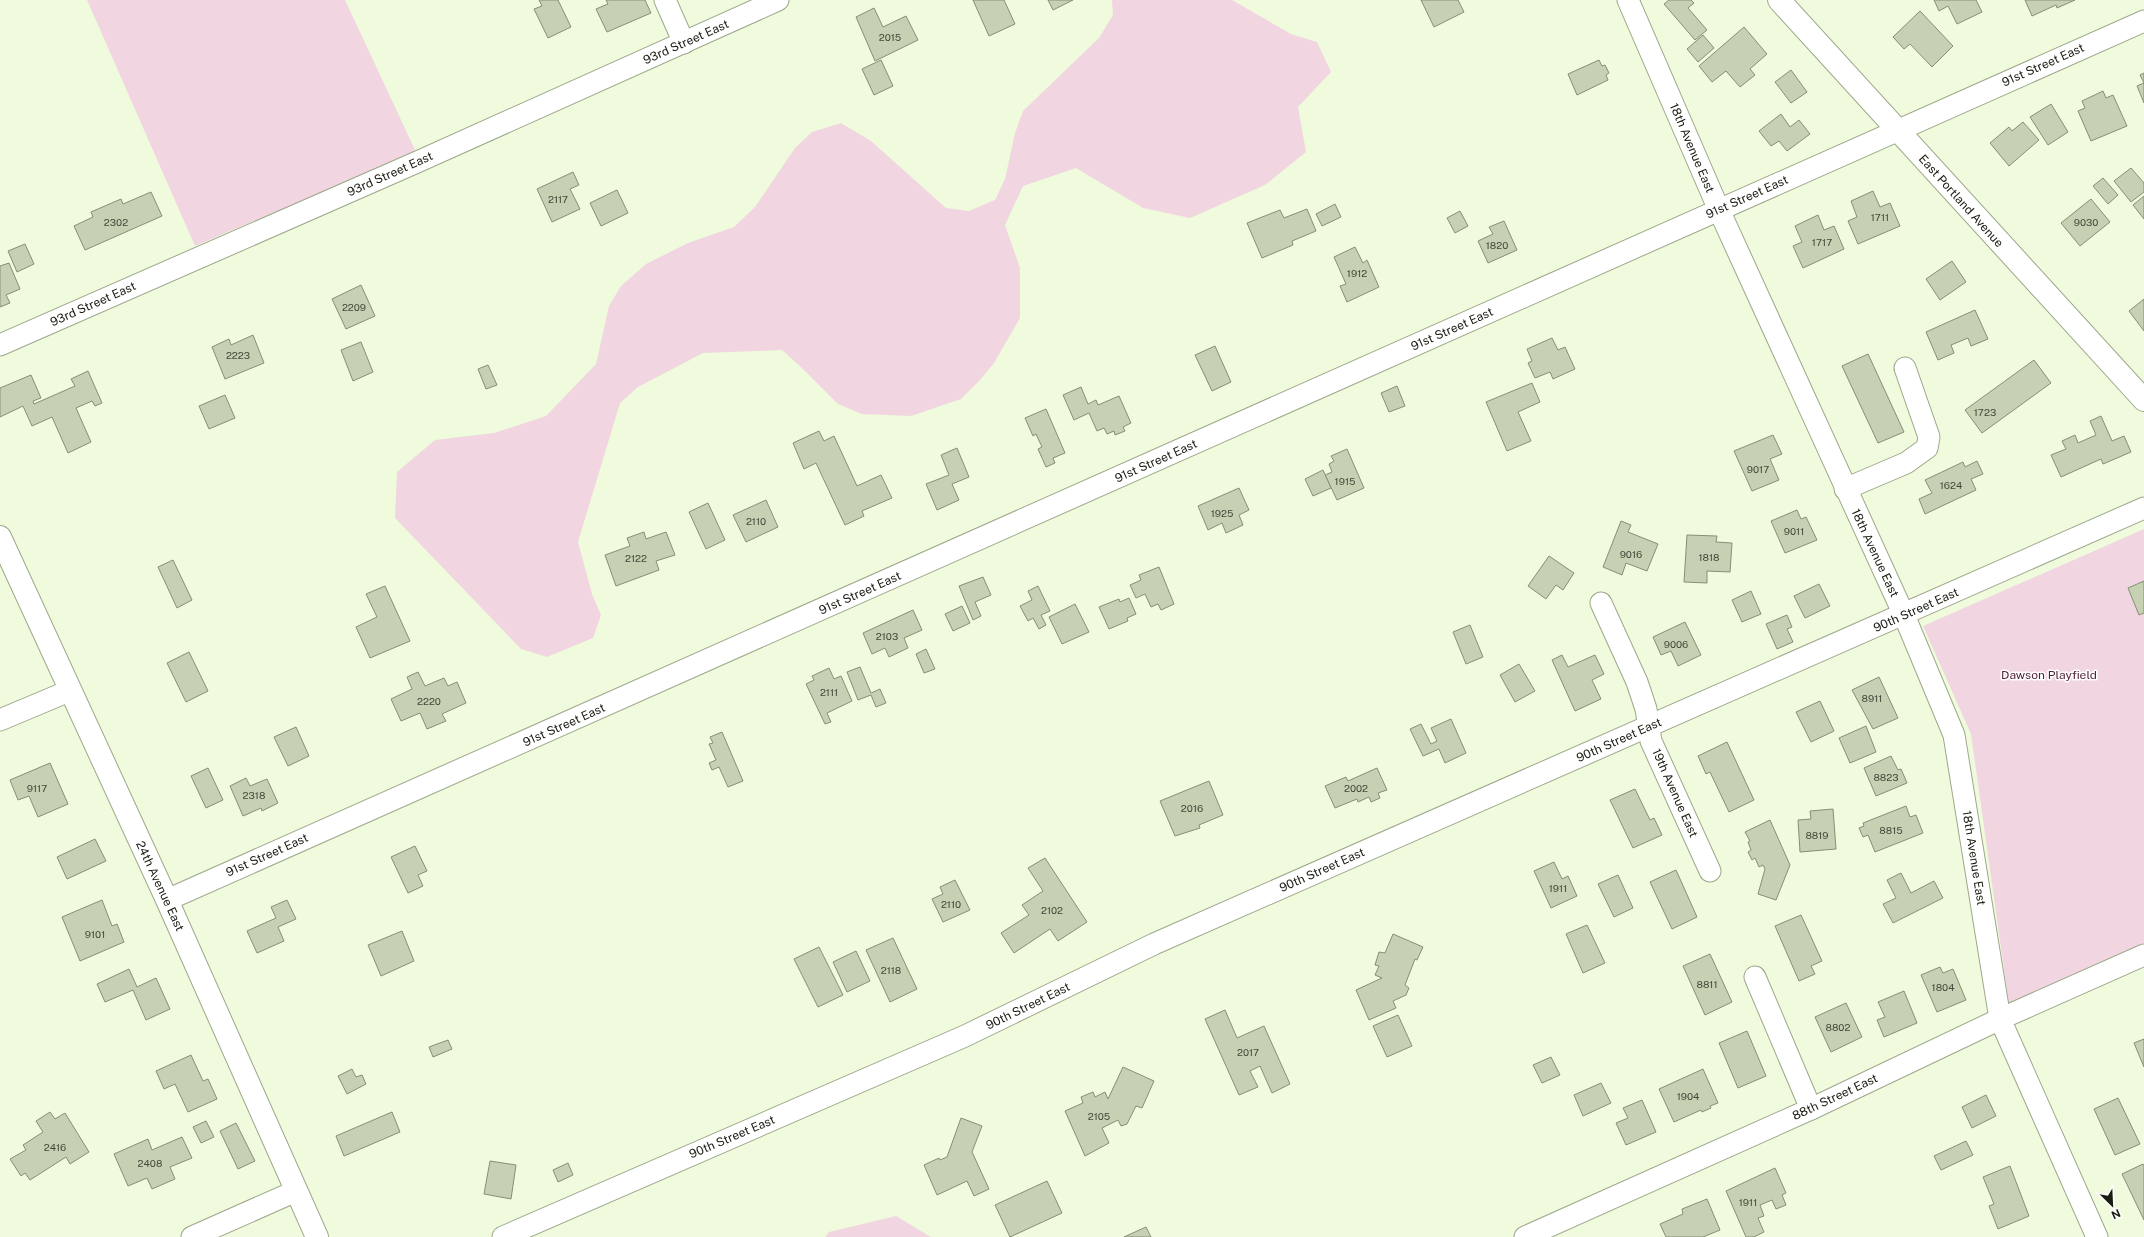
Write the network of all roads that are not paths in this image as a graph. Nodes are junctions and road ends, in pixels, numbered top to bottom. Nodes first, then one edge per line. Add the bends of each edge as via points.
1 (665, 0) edge
2 (778, 0) edge
3 (1628, 0) edge
4 (1779, 0) edge
5 (2144, 21) edge
6 (684, 43) junction
7 (1896, 130) junction
8 (1719, 210) junction
9 (0, 345) edge
10 (1904, 368) dead end
11 (2144, 400) edge
12 (1845, 489) junction
13 (2144, 508) edge
14 (0, 537) edge
15 (1601, 603) dead end
16 (1904, 615) junction
17 (69, 691) junction
18 (0, 720) edge
19 (1650, 726) junction
20 (1710, 871) dead end
21 (167, 900) junction
22 (2144, 955) edge
23 (1755, 978) dead end
24 (2000, 1019) junction
25 (1811, 1109) junction
26 (296, 1192) junction
27 (192, 1237) edge
28 (317, 1237) edge
29 (503, 1237) edge
30 (1525, 1237) edge
31 (2097, 1237) edge

1 - 6 street
2 - 6 street, 93rd Street East
3 - 8 street, 18th Avenue East
4 - 7 street, East Portland Avenue
5 - 7 street, 91st Street East
6 - 9 street, 93rd Street East
7 - 8 street, 91st Street East
7 - 11 street, East Portland Avenue
8 - 12 street, 18th Avenue East
8 - 21 street, 91st Street East
10 - 12 street via 1929,437 1927,448 1906,463
12 - 16 street, 18th Avenue East
13 - 16 street, 90th Street East
14 - 17 street, 24th Avenue East
15 - 19 street, 19th Avenue East via 1636,682
16 - 19 street, 90th Street East
16 - 24 street, 18th Avenue East via 1954,735
17 - 18 street
17 - 21 street, 24th Avenue East
19 - 20 street, 19th Avenue East via 1651,741
19 - 29 street, 90th Street East via 1154,944 965,1036
21 - 26 street, 24th Avenue East
22 - 24 street, 88th Street East
23 - 25 street
24 - 25 street, 88th Street East
24 - 31 street, 18th Avenue East
25 - 30 street, 88th Street East
26 - 27 street
26 - 28 street, 24th Avenue East

